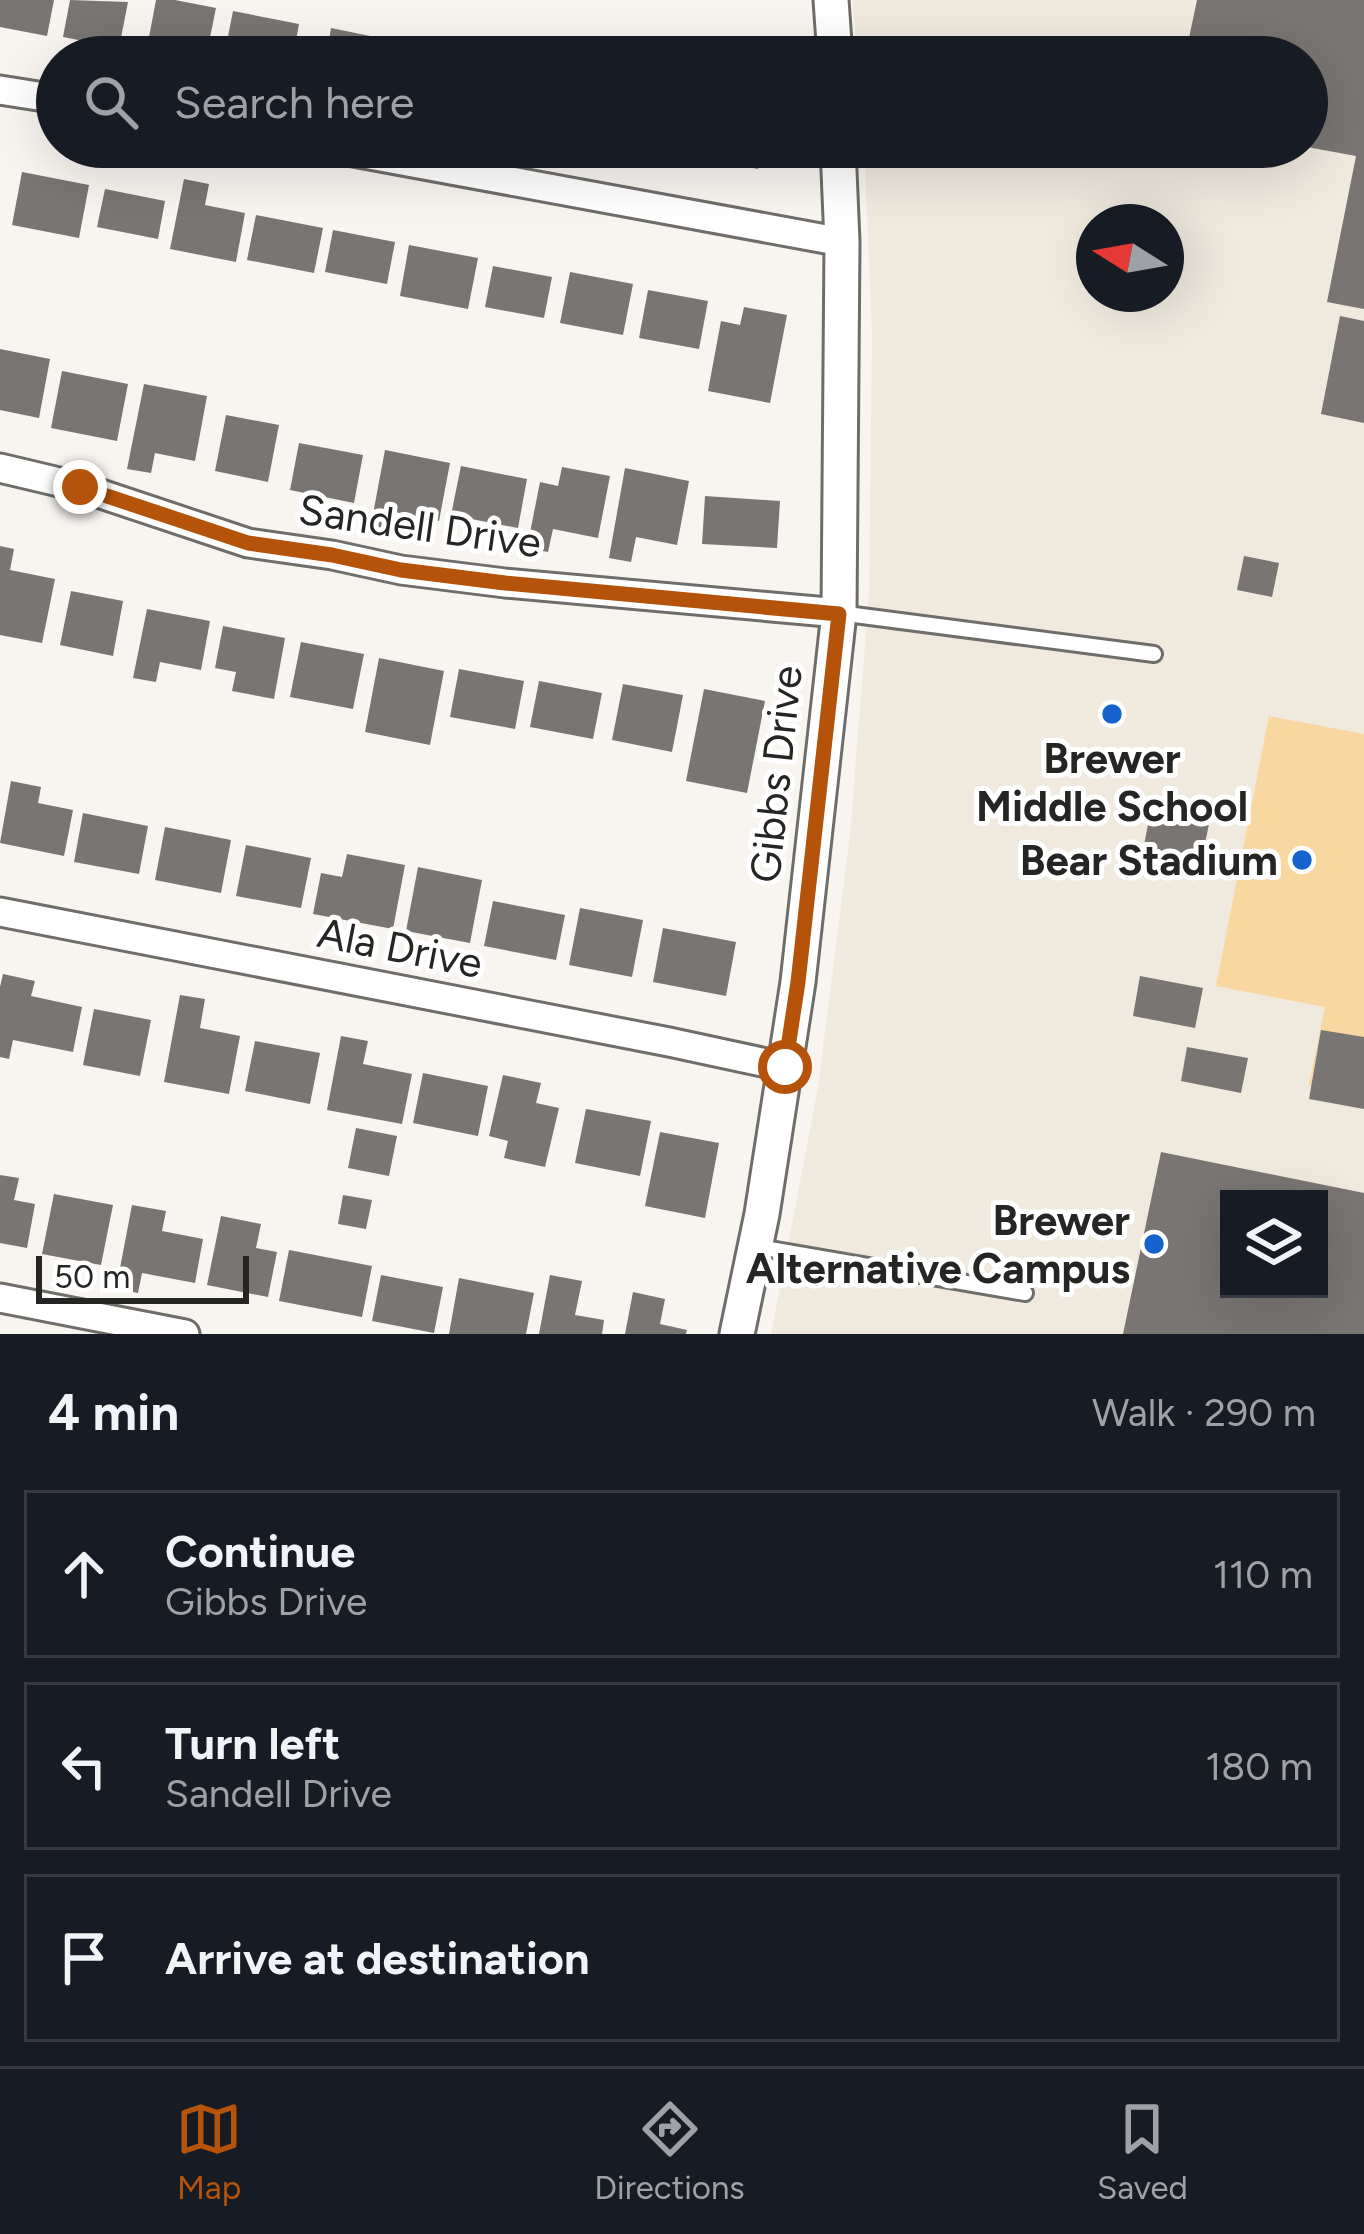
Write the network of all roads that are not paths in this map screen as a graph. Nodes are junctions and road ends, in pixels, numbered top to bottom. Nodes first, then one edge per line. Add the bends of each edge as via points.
1 (830, 0) edge
2 (833, 36) edge
3 (0, 90) edge
4 (36, 96) edge
5 (440, 168) edge
6 (839, 168) edge
7 (842, 242) junction
8 (0, 468) edge
9 (839, 614) junction
10 (1154, 654) dead end
11 (0, 912) edge
12 (785, 1067) junction
13 (755, 1247) junction
14 (1025, 1293) dead end
15 (0, 1298) edge
16 (184, 1334) edge
17 (737, 1334) edge

1 - 2 street
3 - 4 street
5 - 7 street
6 - 7 street, Gibbs Drive
7 - 9 street, Gibbs Drive
8 - 9 street, Sandell Drive via 248,543 401,570
9 - 10 lane
9 - 12 street, Gibbs Drive
11 - 12 street, Ala Drive
12 - 13 street, Gibbs Drive
13 - 14 lane
13 - 17 street, Gibbs Drive
15 - 16 street

